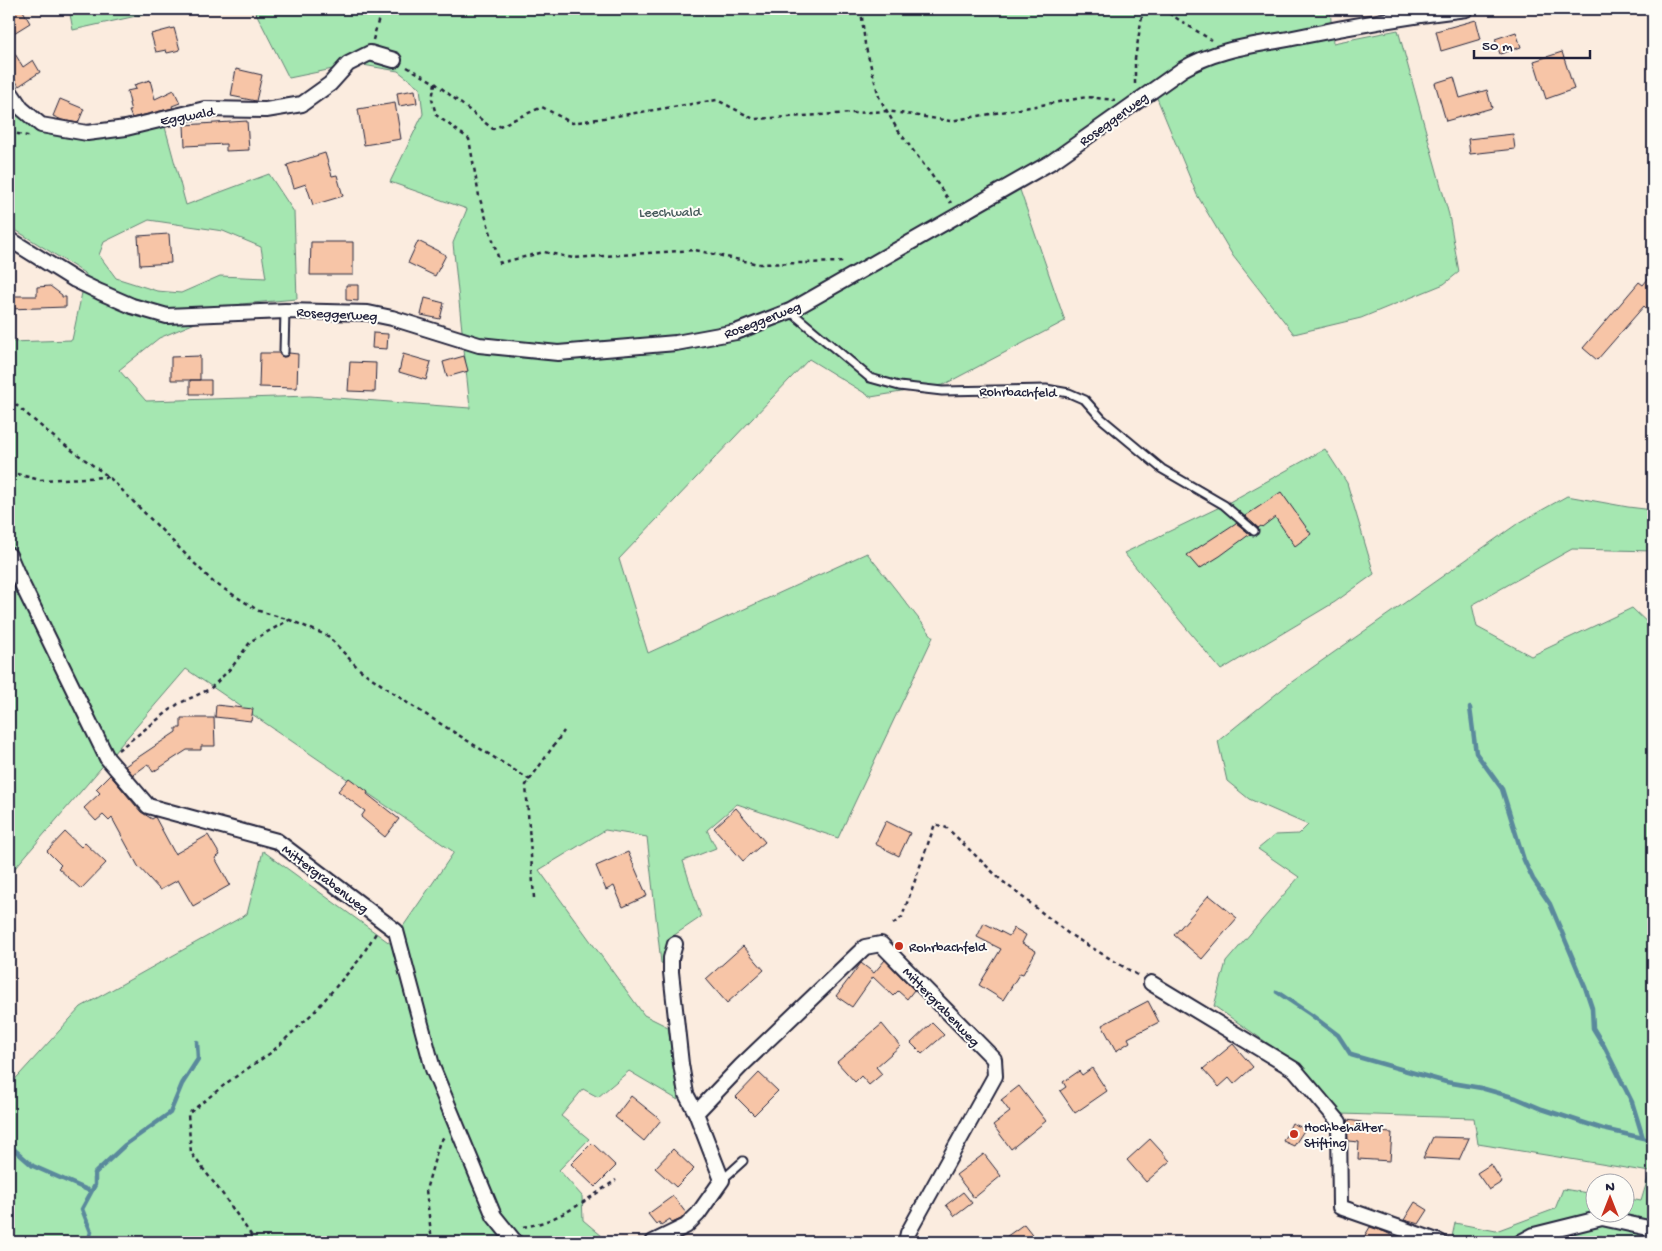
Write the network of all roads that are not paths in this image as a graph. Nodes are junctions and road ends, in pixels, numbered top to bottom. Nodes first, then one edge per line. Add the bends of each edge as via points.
1 (1466, 9) edge
2 (394, 60) road end
3 (9, 90) edge
4 (9, 239) edge
5 (284, 311) junction
6 (790, 311) junction
7 (284, 352) dead end
8 (1254, 531) dead end
9 (9, 554) edge
10 (675, 944) dead end
11 (1150, 983) road end
12 (696, 1113) junction
13 (743, 1161) dead end
14 (722, 1180) junction
15 (1653, 1229) edge
16 (515, 1242) edge
17 (653, 1242) edge
18 (906, 1242) edge
19 (1440, 1242) edge
20 (1522, 1242) edge

1 - 6 street, Roseggerweg via 1394,18 1201,58 1053,161
2 - 3 street, Eggwald via 370,53 348,64 330,84 302,104 266,110 205,109 126,128 87,133 41,125 21,108
4 - 5 street, Roseggerweg via 75,280 132,306 167,316
5 - 6 street, Roseggerweg via 368,313 479,345 558,353 712,337 736,332
5 - 7 lane
6 - 8 lane, Rohrbachfeld via 870,378 899,386 942,391 1046,389 1086,400 1102,419 1162,469 1224,505
9 - 16 street, Mittergrabenweg via 107,758 148,806 277,841 396,931 433,1069 494,1216
10 - 12 street via 671,972 681,1064 686,1094
11 - 19 street via 1295,1070 1329,1110 1338,1122 1340,1207
12 - 14 street
12 - 18 street, Mittergrabenweg via 865,947 881,944 994,1059 995,1068 995,1076
13 - 14 lane
14 - 17 street via 686,1226
15 - 20 street via 1602,1218 1534,1235

